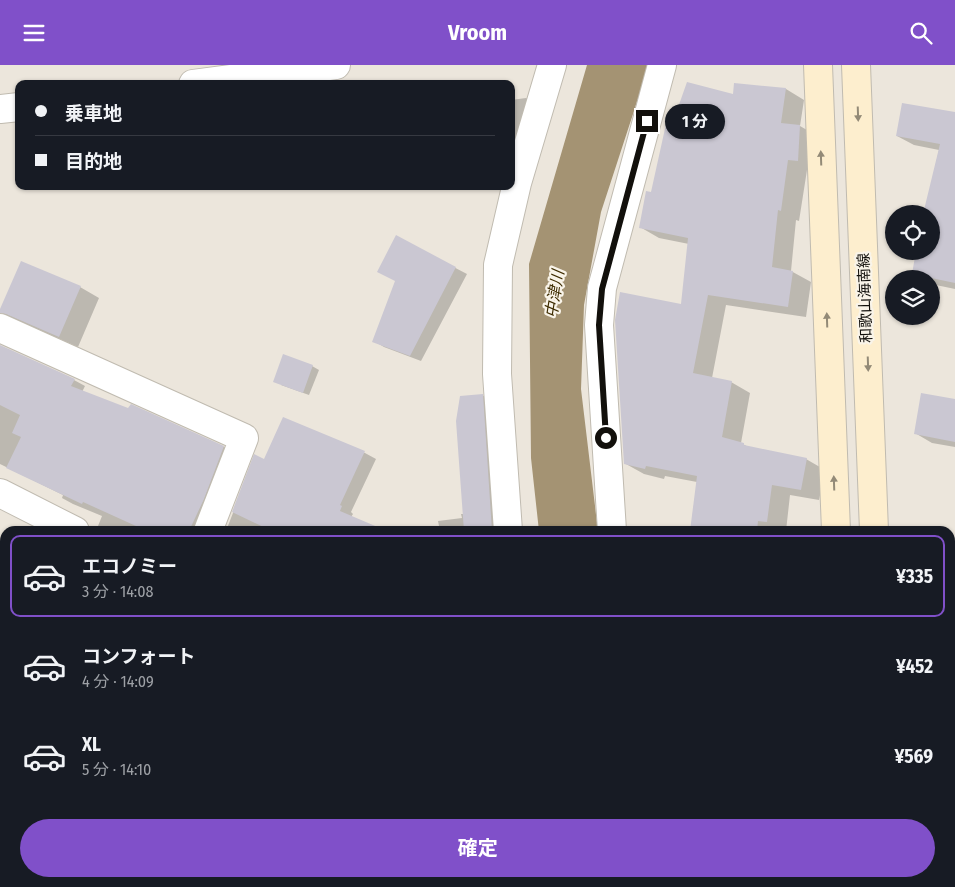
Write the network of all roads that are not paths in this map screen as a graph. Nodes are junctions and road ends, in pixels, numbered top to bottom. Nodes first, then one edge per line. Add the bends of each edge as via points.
1 (336, 65) edge
2 (552, 65) edge
3 (662, 65) edge
4 (818, 65) edge
5 (856, 65) edge
6 (223, 80) edge
7 (15, 107) edge
8 (0, 109) edge
9 (0, 328) edge
10 (0, 493) edge
11 (65, 526) edge
12 (210, 526) edge
13 (508, 526) edge
14 (612, 526) edge
15 (836, 526) edge
16 (874, 526) edge

1 - 6 street
2 - 13 street via 517,183 498,265 497,374
3 - 14 street via 602,289 599,325
15 -> 4 main road
5 -> 16 main road, 和歌山海南線
7 - 8 street
9 - 12 street via 244,438
10 - 11 street

